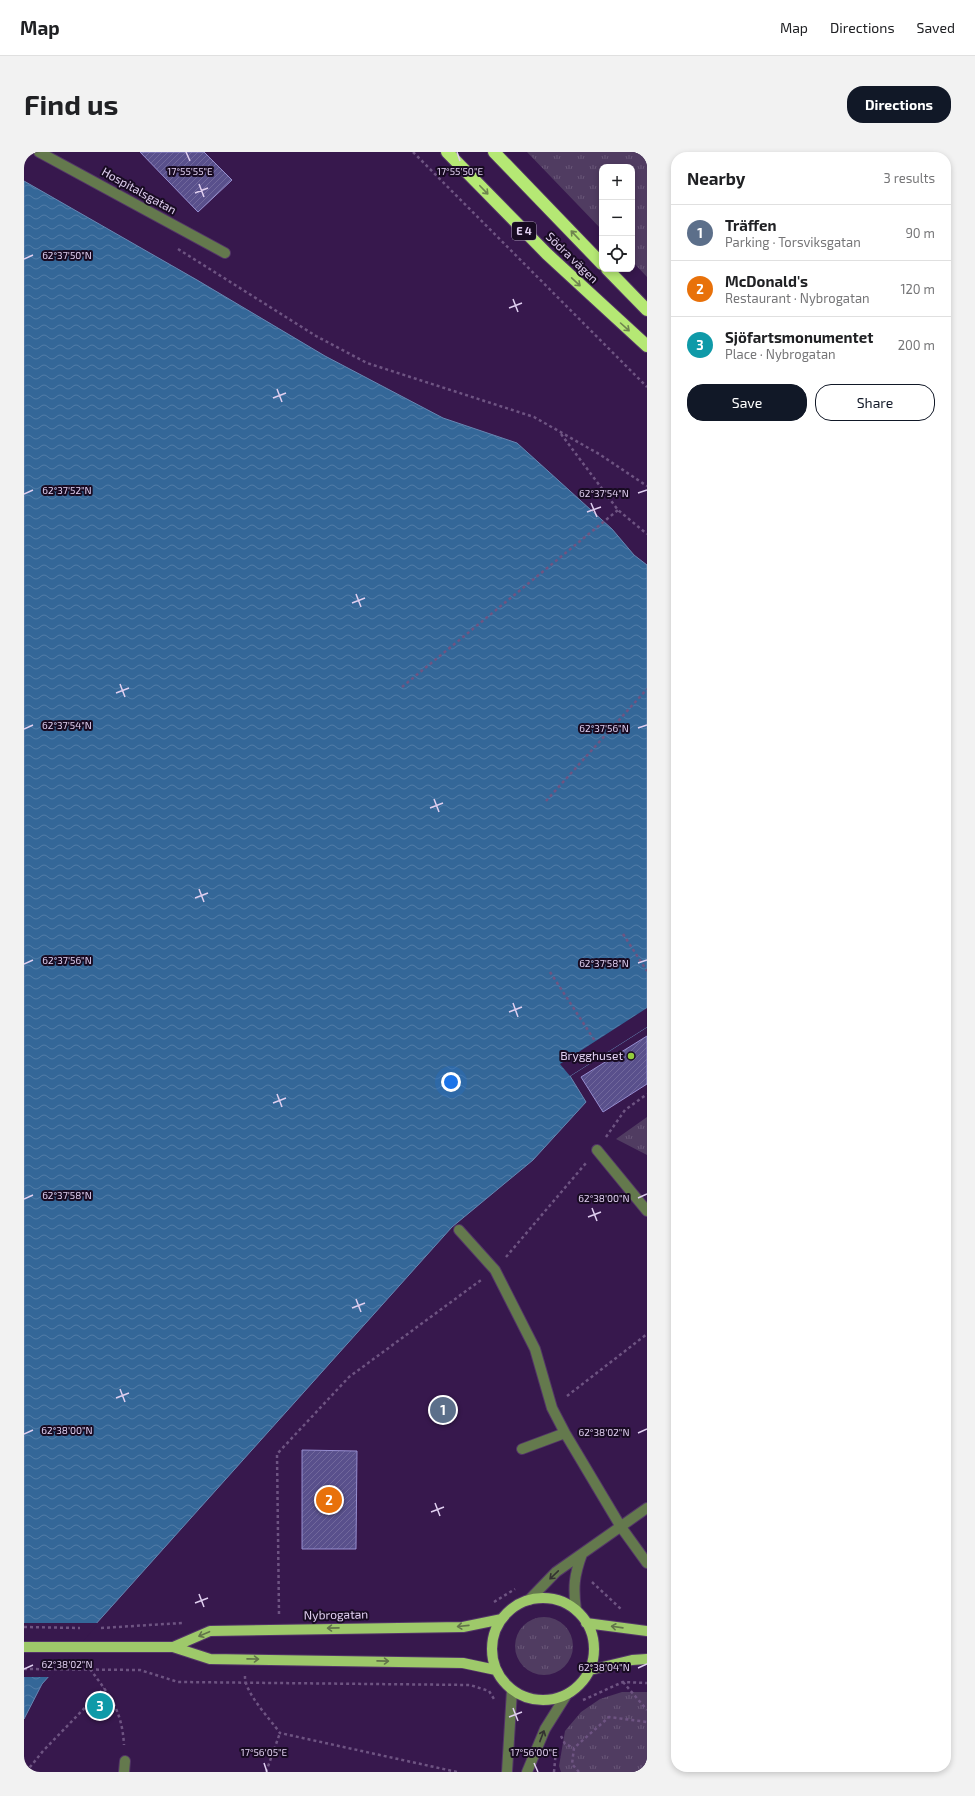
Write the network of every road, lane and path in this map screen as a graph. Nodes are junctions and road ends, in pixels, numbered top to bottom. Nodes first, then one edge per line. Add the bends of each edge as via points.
1 (39, 152) edge
2 (413, 152) edge
3 (447, 152) edge
4 (494, 152) edge
5 (174, 246) dead end
6 (225, 253) dead end
7 (599, 261) edge
8 (610, 272) edge
9 (647, 310) edge
10 (647, 346) edge
11 (647, 387) edge
12 (560, 432) junction
13 (647, 486) edge
14 (618, 510) junction
15 (647, 534) edge
16 (402, 687) dead end
17 (647, 689) edge
18 (546, 801) dead end
19 (623, 934) dead end
20 (647, 970) edge
21 (550, 972) dead end
22 (595, 1041) dead end
23 (647, 1094) edge
24 (597, 1150) junction
25 (647, 1210) edge
26 (459, 1230) dead end
27 (495, 1270) junction
28 (647, 1334) edge
29 (552, 1408) junction
30 (565, 1434) junction
31 (522, 1449) dead end
32 (647, 1508) edge
33 (621, 1527) junction
34 (582, 1554) junction
35 (647, 1563) edge
36 (586, 1577) dead end
37 (518, 1587) dead end
38 (529, 1600) junction
39 (488, 1606) dead end
40 (576, 1610) junction
41 (628, 1615) dead end
42 (279, 1617) dead end
43 (502, 1619) junction
44 (586, 1623) junction
45 (24, 1627) edge
46 (85, 1628) dead end
47 (647, 1631) edge
48 (24, 1647) edge
49 (174, 1647) junction
50 (647, 1659) edge
51 (90, 1669) junction
52 (24, 1670) edge
53 (496, 1670) junction
54 (590, 1670) junction
55 (245, 1682) junction
56 (622, 1682) junction
57 (647, 1683) edge
58 (104, 1688) junction
59 (512, 1690) junction
60 (567, 1694) junction
61 (581, 1701) dead end
62 (496, 1702) dead end
63 (647, 1710) edge
64 (647, 1722) edge
65 (559, 1731) dead end
66 (280, 1733) junction
67 (574, 1748) junction
68 (125, 1761) joint
69 (26, 1772) edge
70 (124, 1772) edge
71 (266, 1772) edge
72 (457, 1772) edge
73 (507, 1772) edge
74 (527, 1772) edge
75 (579, 1772) edge

1 - 6 street, Hospitalsgatan
2 - 11 path
3 -> 10 highway, Södra vägen / E 4 via 547,254
7 -> 4 highway, Södra vägen
5 - 12 path via 316,336 367,363 534,417
8 - 9 highway, Södra vägen
12 - 13 path
12 - 14 path
14 - 15 path
14 - 16 path
17 - 18 path
19 - 20 path
21 - 22 path
23 - 24 path via 625,1110
24 - 25 street
24 - 27 path
26 - 27 street
27 - 29 street via 536,1349
27 - 42 path via 349,1377 277,1454
28 - 29 path
29 - 30 street
30 - 31 street
30 - 33 street
32 - 33 street
33 - 34 street
33 - 35 street
34 -> 38 street via 556,1572
34 - 40 street via 573,1586
36 - 41 path
37 - 39 path
38 - 40 main road via 556,1600
38 - 43 main road via 514,1607
40 - 44 main road
43 -> 49 main road, Nybrogatan via 463,1626 210,1631
43 - 53 main road via 493,1641 492,1653
47 -> 44 main road
44 - 54 main road via 594,1654
45 - 46 path
48 - 49 main road, Nybrogatan
49 -> 53 main road, Nybrogatan via 210,1658 464,1663
50 - 54 main road
51 - 52 path
51 - 55 path via 140,1670 178,1682
51 - 58 path
53 - 59 main road
54 - 60 main road via 580,1684
55 - 62 path via 470,1685 489,1691
55 - 66 path
56 - 57 path
56 - 61 path
56 - 63 path
58 - 68 path via 115,1703 119,1716
58 - 69 path
59 - 60 main road via 525,1697 539,1700
59 - 73 street
74 -> 60 street via 545,1729
64 - 67 path via 609,1717
65 - 67 path via 564,1744
66 - 71 path
66 - 72 path
67 - 75 path via 572,1764
68 - 70 street

